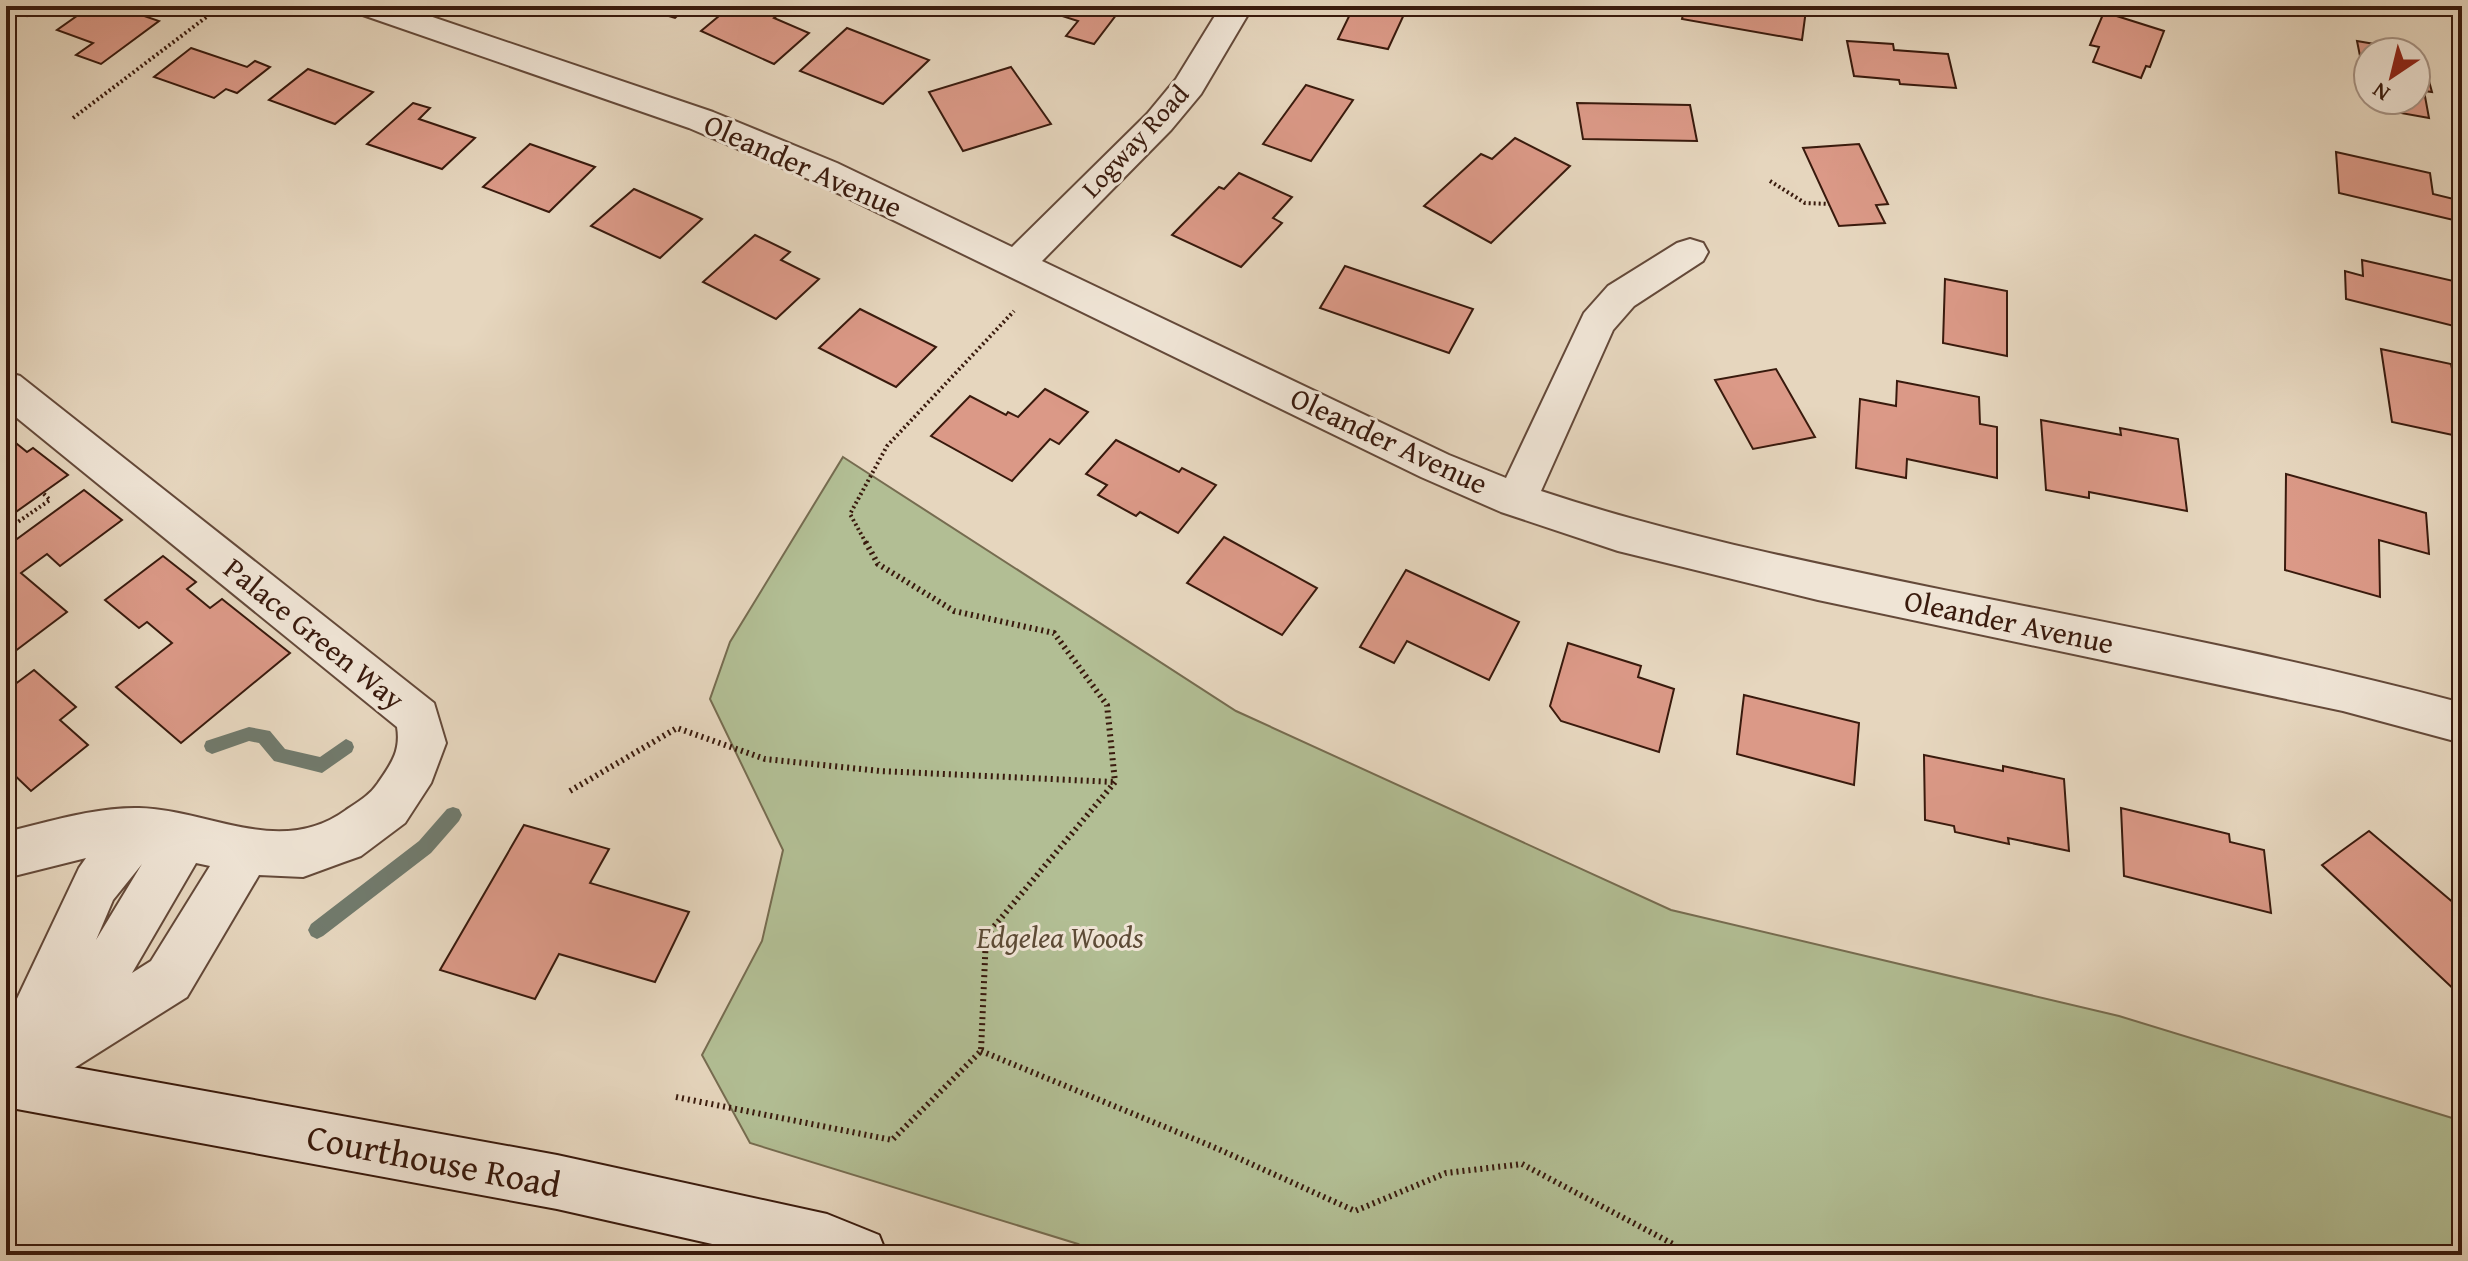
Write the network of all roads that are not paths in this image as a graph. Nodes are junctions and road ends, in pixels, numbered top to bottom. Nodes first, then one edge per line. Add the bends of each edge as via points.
1 (368, 6) edge
2 (1237, 6) edge
3 (1690, 252) dead end
4 (1017, 264) junction
5 (6, 387) edge
6 (1516, 500) junction
7 (2462, 723) edge
8 (161, 834) junction
9 (247, 850) junction
10 (6, 855) edge
11 (6, 1079) edge
12 (859, 1255) edge

1 - 4 street, Oleander Avenue via 701,120 825,172
2 - 4 street, Logway Road via 1189,86 1159,122
3 - 6 street via 1621,296 1597,323
4 - 6 street, Oleander Avenue
5 - 9 street, Palace Green Way via 418,717 423,743 415,768 388,808 344,840 303,854
6 - 7 street, Oleander Avenue via 1608,531 1818,582 2343,691
8 - 9 street, Palace Green Way
8 - 10 street, Palace Green Way via 86,836
8 - 11 street via 103,975
9 - 11 street via 169,979
11 - 12 street, Courthouse Road via 557,1182 827,1242

